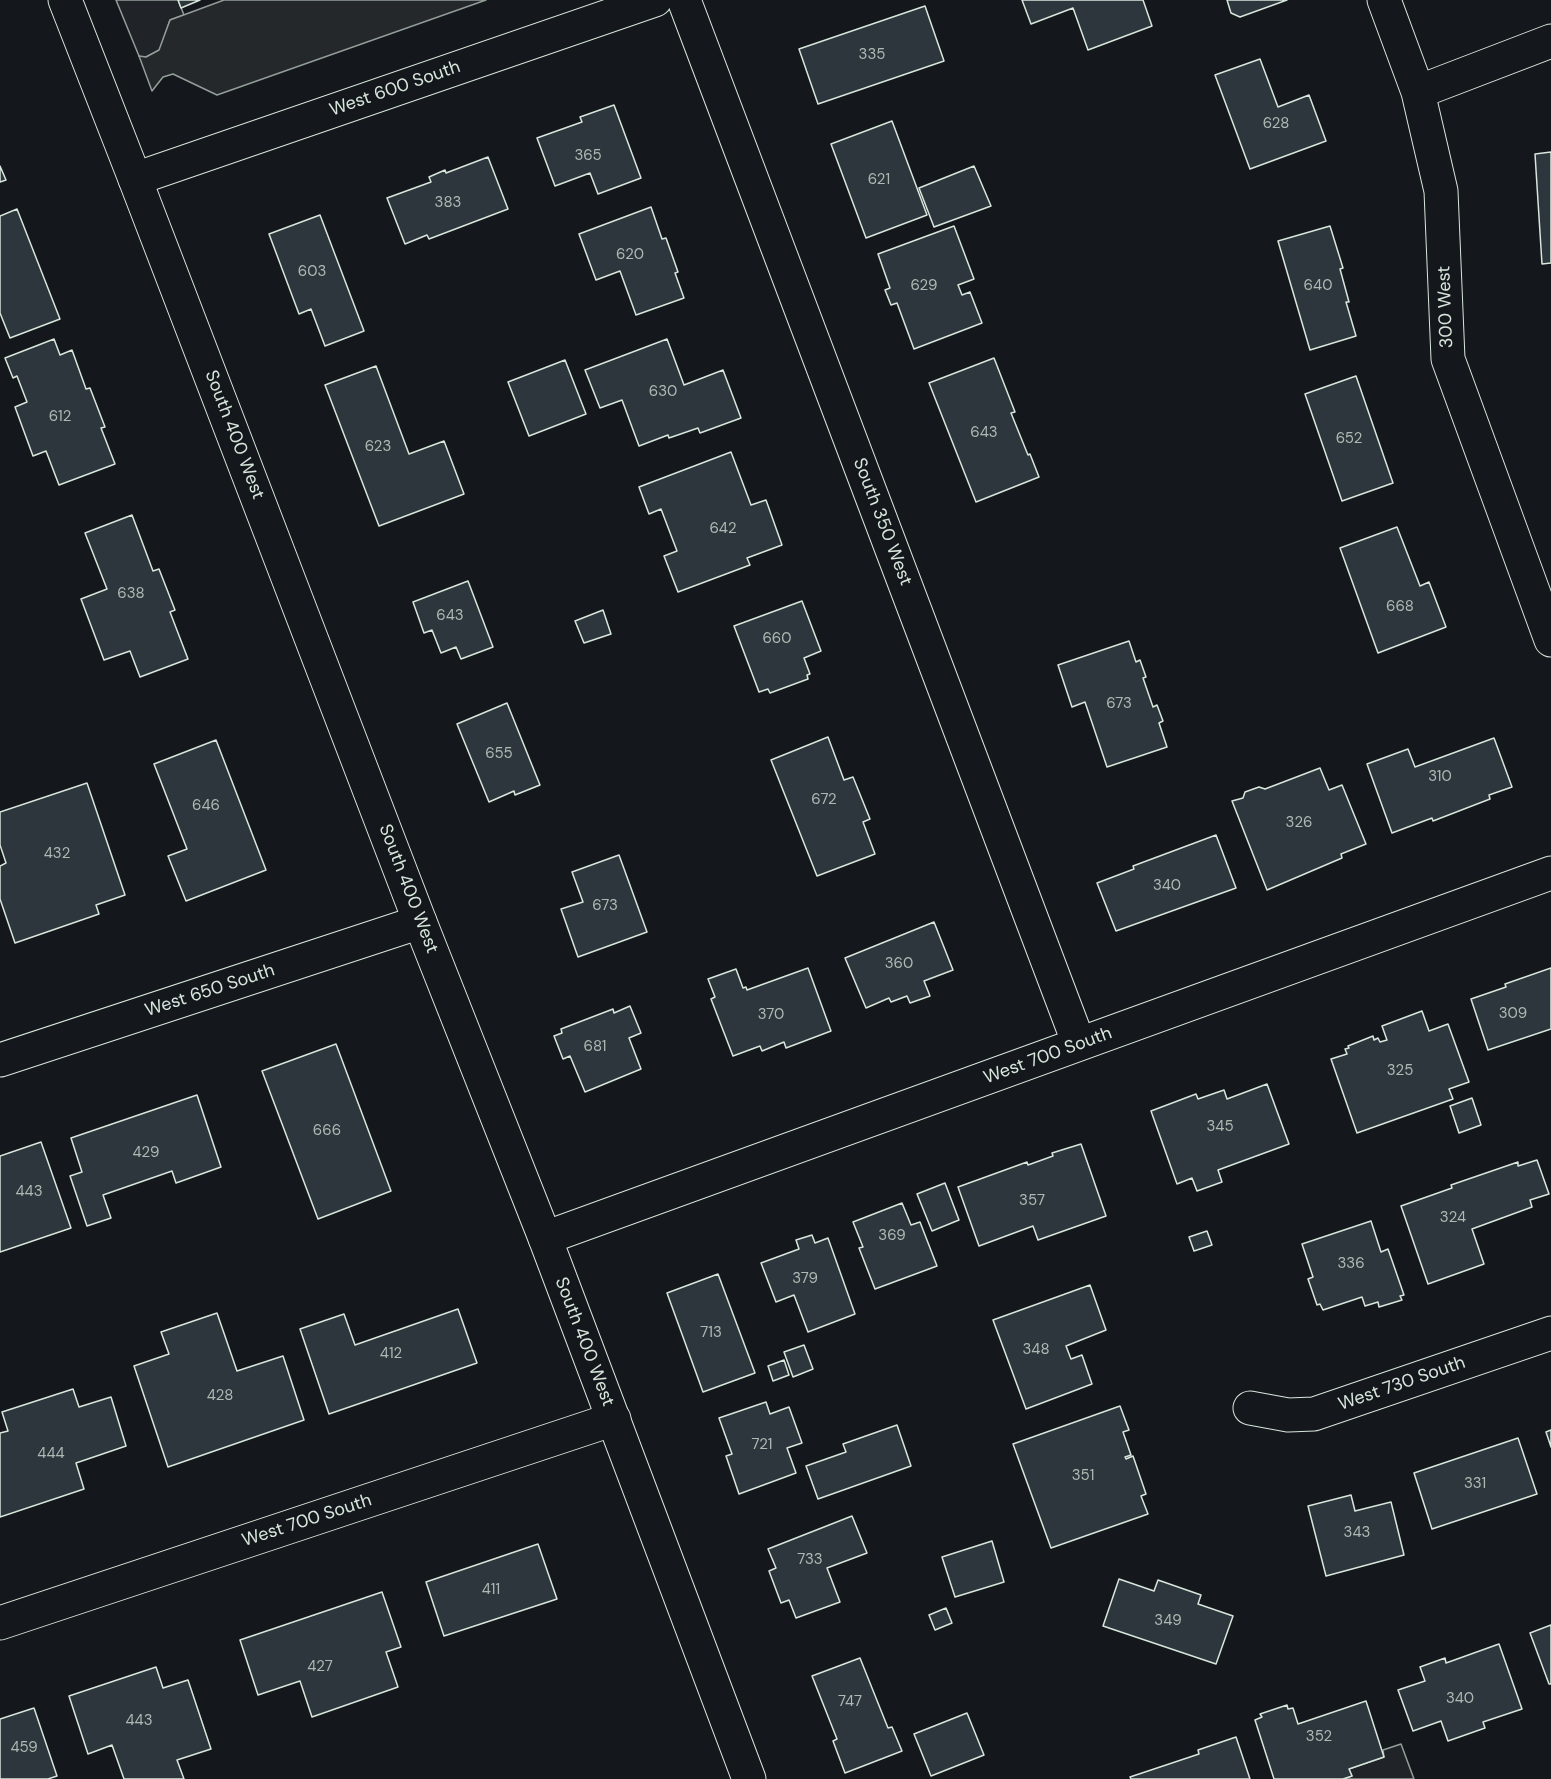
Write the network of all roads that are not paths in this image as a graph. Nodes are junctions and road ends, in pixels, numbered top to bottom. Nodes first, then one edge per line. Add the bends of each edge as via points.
1 (65, 0) edge
2 (655, 0) edge
3 (684, 0) edge
4 (1384, 0) edge
5 (1551, 41) edge
6 (1418, 92) junction
7 (135, 179) junction
8 (1551, 640) edge
9 (1551, 873) edge
10 (420, 922) junction
11 (1079, 1044) junction
12 (0, 1060) edge
13 (545, 1238) junction
14 (1551, 1333) edge
15 (1250, 1408) dead end
16 (614, 1419) junction
17 (0, 1623) edge
18 (749, 1779) edge

1 - 7 street, South 400 West
2 - 7 street, West 600 South
3 - 11 street, South 350 West
4 - 6 street, 300 West
5 - 6 street
6 - 8 street, 300 West via 1441,191 1448,359
7 - 10 street, South 400 West
9 - 11 street, West 700 South
10 - 12 street, West 650 South
10 - 13 street, South 400 West
11 - 13 street, West 700 South
13 - 16 street, South 400 West
14 - 15 street, West 730 South via 1314,1414 1288,1415
16 - 17 street, West 700 South
16 - 18 street, South 400 West

